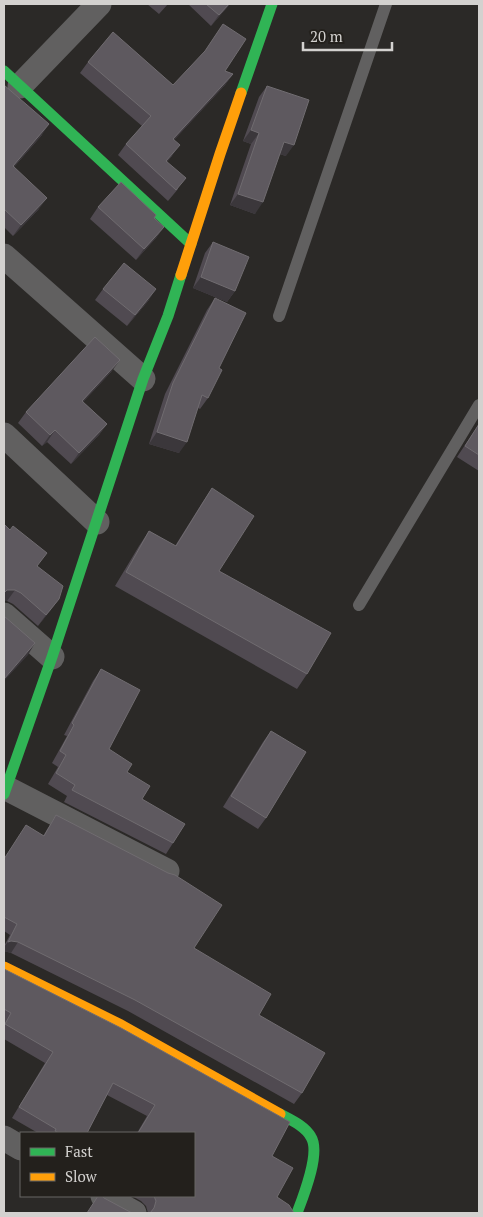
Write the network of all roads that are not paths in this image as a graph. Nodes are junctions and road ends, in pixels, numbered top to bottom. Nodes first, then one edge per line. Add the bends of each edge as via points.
1 (99, 4) edge
2 (272, 4) edge
3 (386, 4) edge
4 (12, 78) edge
5 (191, 244) junction
6 (4, 256) edge
7 (279, 316) dead end
8 (143, 379) junction
9 (479, 405) edge
10 (4, 435) edge
11 (97, 522) junction
12 (359, 605) dead end
13 (4, 615) edge
14 (52, 657) junction
15 (4, 790) edge
16 (167, 871) edge
17 (4, 966) edge
18 (4, 1138) edge
19 (20, 1147) edge
20 (105, 1197) edge
21 (134, 1213) edge
22 (297, 1213) edge

1 - 4 street
2 - 5 street
3 - 7 lane
4 - 5 street
5 - 8 street
6 - 8 street
8 - 11 street
9 - 12 lane
10 - 11 street
11 - 14 street
13 - 14 street
14 - 15 street
15 - 16 street
17 - 22 street via 121,1025 307,1132 313,1140 314,1150
18 - 19 street
20 - 21 street

